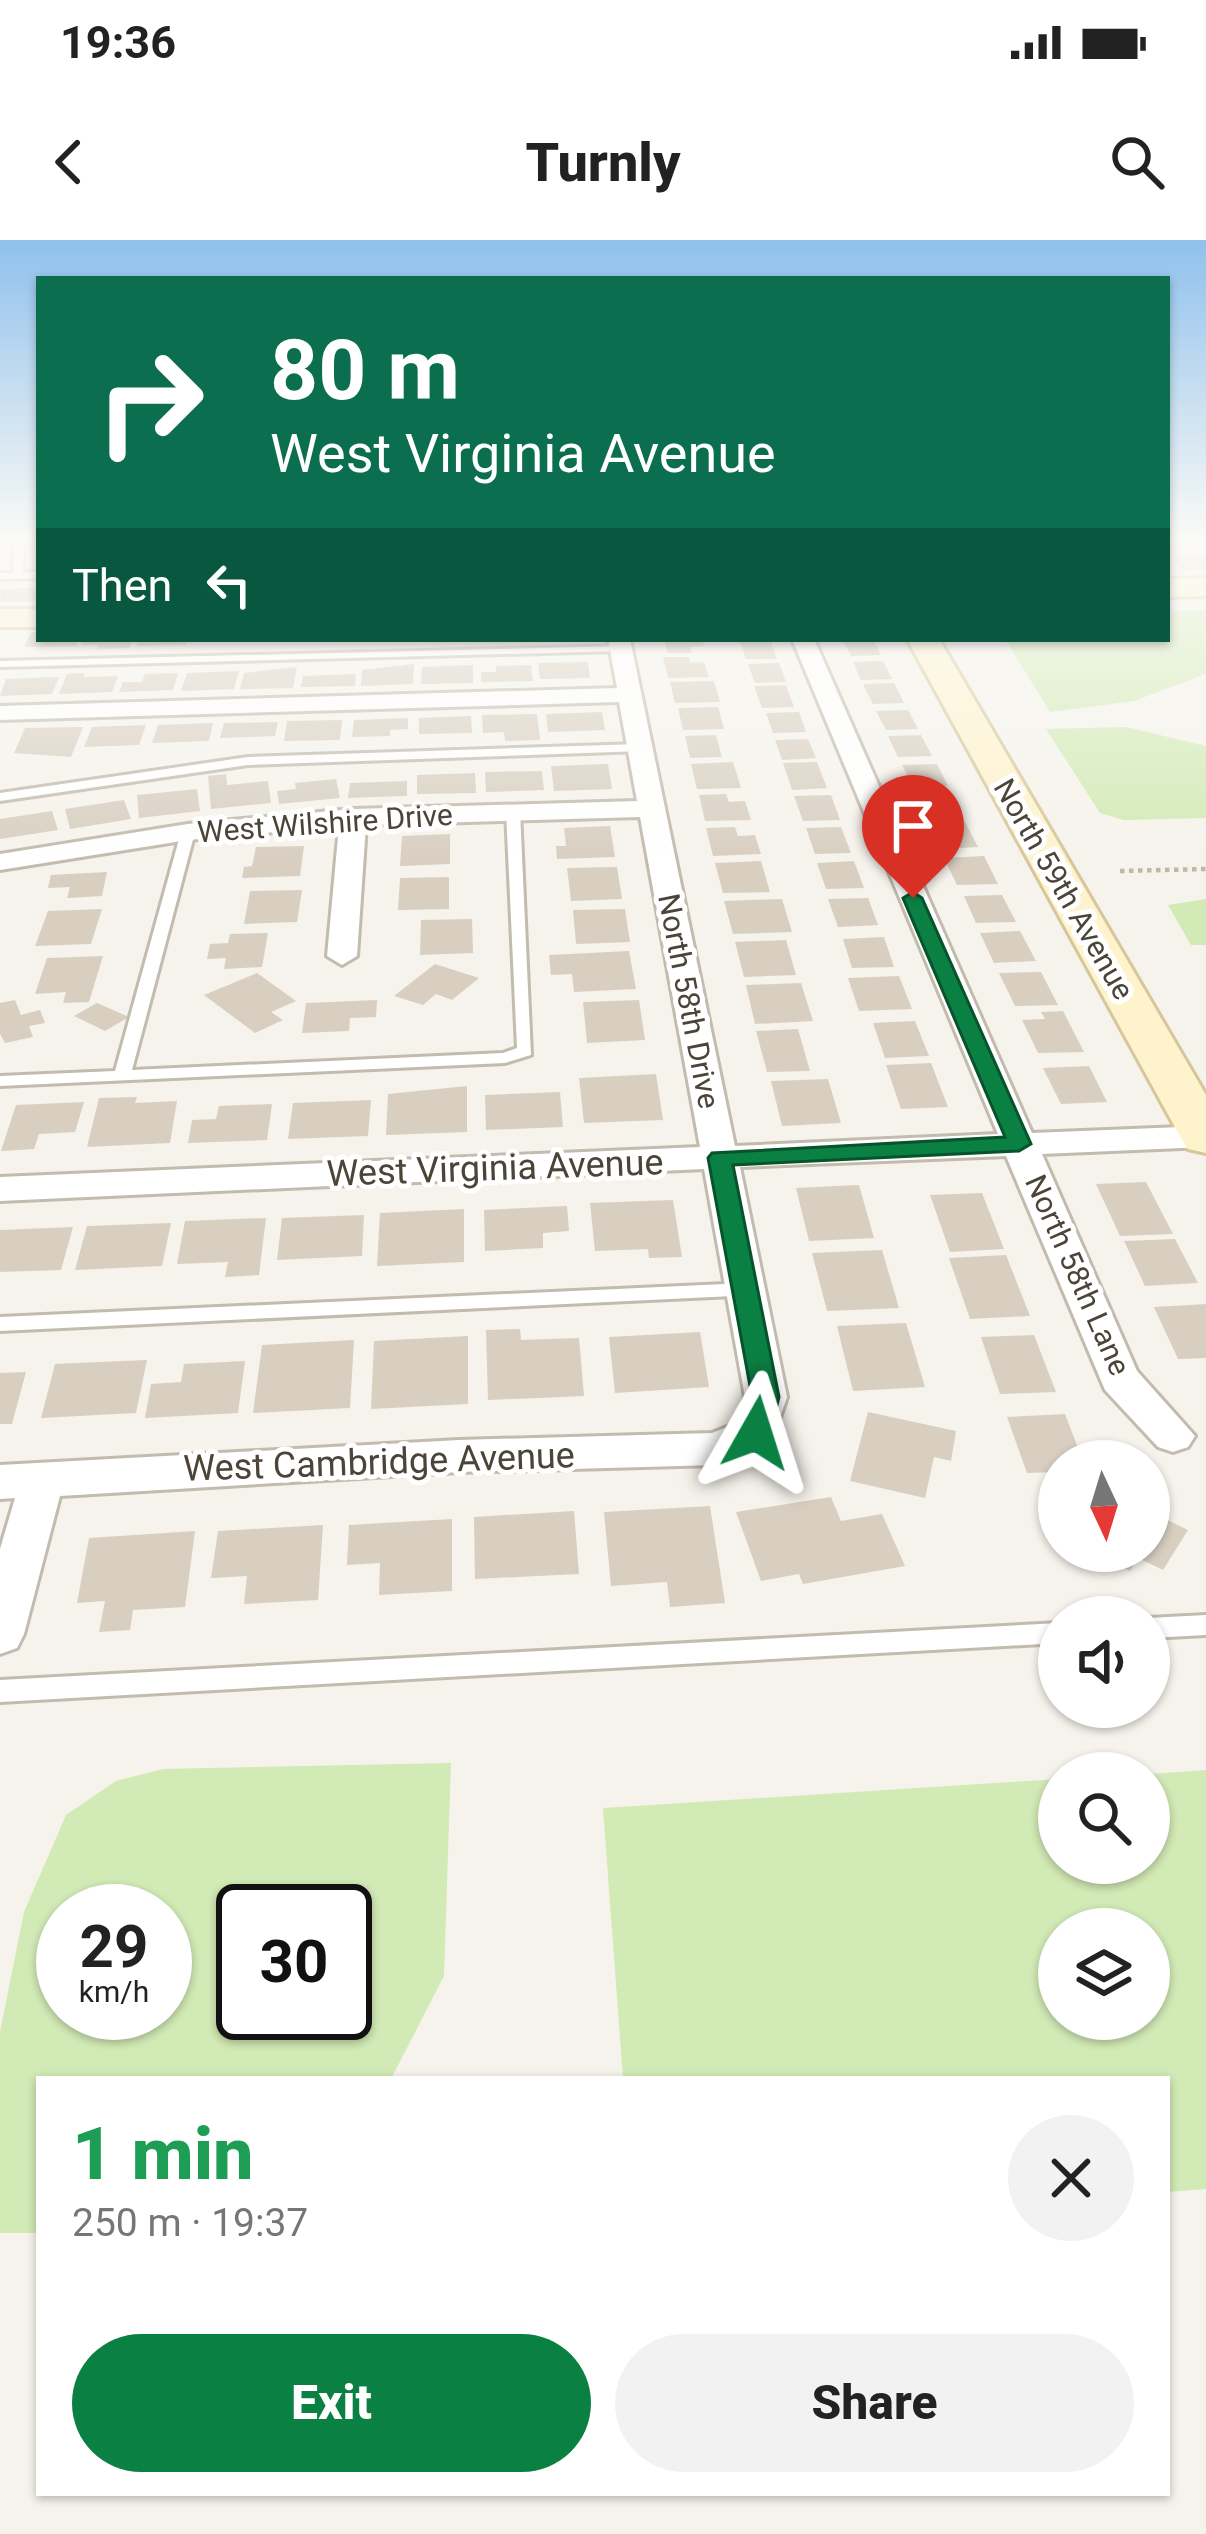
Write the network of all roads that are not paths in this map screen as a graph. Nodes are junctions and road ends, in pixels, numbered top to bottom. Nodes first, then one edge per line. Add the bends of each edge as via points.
1 (494, 648) edge
2 (621, 648) edge
3 (807, 648) edge
4 (928, 648) edge
5 (0, 664) edge
6 (629, 694) junction
7 (0, 712) edge
8 (638, 748) junction
9 (0, 797) edge
10 (652, 809) junction
11 (513, 811) junction
12 (353, 817) junction
13 (188, 832) junction
14 (0, 862) edge
15 (342, 956) dead end
16 (123, 1074) junction
17 (0, 1081) edge
18 (1205, 1137) edge
19 (1019, 1144) junction
20 (720, 1158) junction
21 (0, 1189) edge
22 (746, 1290) junction
23 (0, 1324) edge
24 (756, 1433) joint
25 (1173, 1436) dead end
26 (21, 1481) edge
27 (1206, 1625) edge
28 (1170, 1627) edge
29 (0, 1634) edge
30 (1038, 1634) edge
31 (0, 1691) edge

1 - 5 lane
2 - 6 street, North 58th Drive
3 - 19 street, North 58th Lane
4 - 18 main road, North 59th Avenue
6 - 7 street
6 - 8 street, North 58th Drive
8 - 9 lane via 248,761
8 - 10 street, North 58th Drive
10 - 11 street, West Wilshire Drive
10 - 20 street, North 58th Drive
11 - 12 street, West Wilshire Drive
11 - 16 lane via 525,1052
12 - 13 street, West Wilshire Drive
12 - 15 street
13 - 14 street, West Wilshire Drive
13 - 16 lane
16 - 17 lane
18 - 19 street, West Virginia Avenue
19 - 20 street, West Virginia Avenue
19 - 25 street, North 58th Lane via 1120,1379
20 - 21 street, West Virginia Avenue
20 - 22 street, North 58th Drive
22 - 23 lane
22 - 24 street, North 58th Drive via 766,1397
24 - 26 street, West Cambridge Avenue via 716,1450
26 - 29 street
27 - 28 lane
30 - 31 lane

